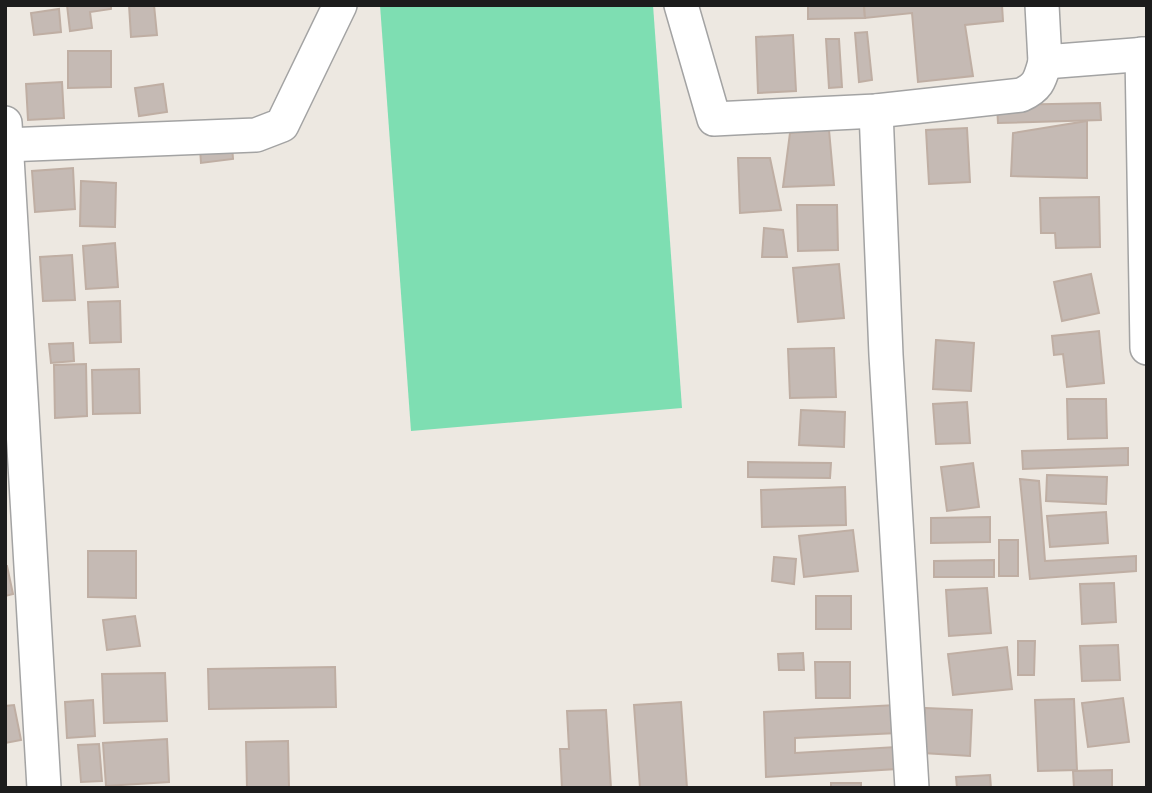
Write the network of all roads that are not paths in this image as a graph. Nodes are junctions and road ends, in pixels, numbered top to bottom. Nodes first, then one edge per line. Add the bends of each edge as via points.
1 (340, 5) edge
2 (681, 5) edge
3 (1042, 5) edge
4 (1145, 54) edge
5 (1045, 62) junction
6 (876, 111) junction
7 (6, 138) edge
8 (1147, 319) edge
9 (1147, 348) edge
10 (44, 788) edge
11 (912, 788) edge

1 - 7 street via 282,125 256,135
2 - 6 street via 714,119
3 - 5 street
4 - 5 street
4 - 8 street
5 - 6 street via 1040,81 1021,95
6 - 11 street
7 - 10 street
8 - 9 street

